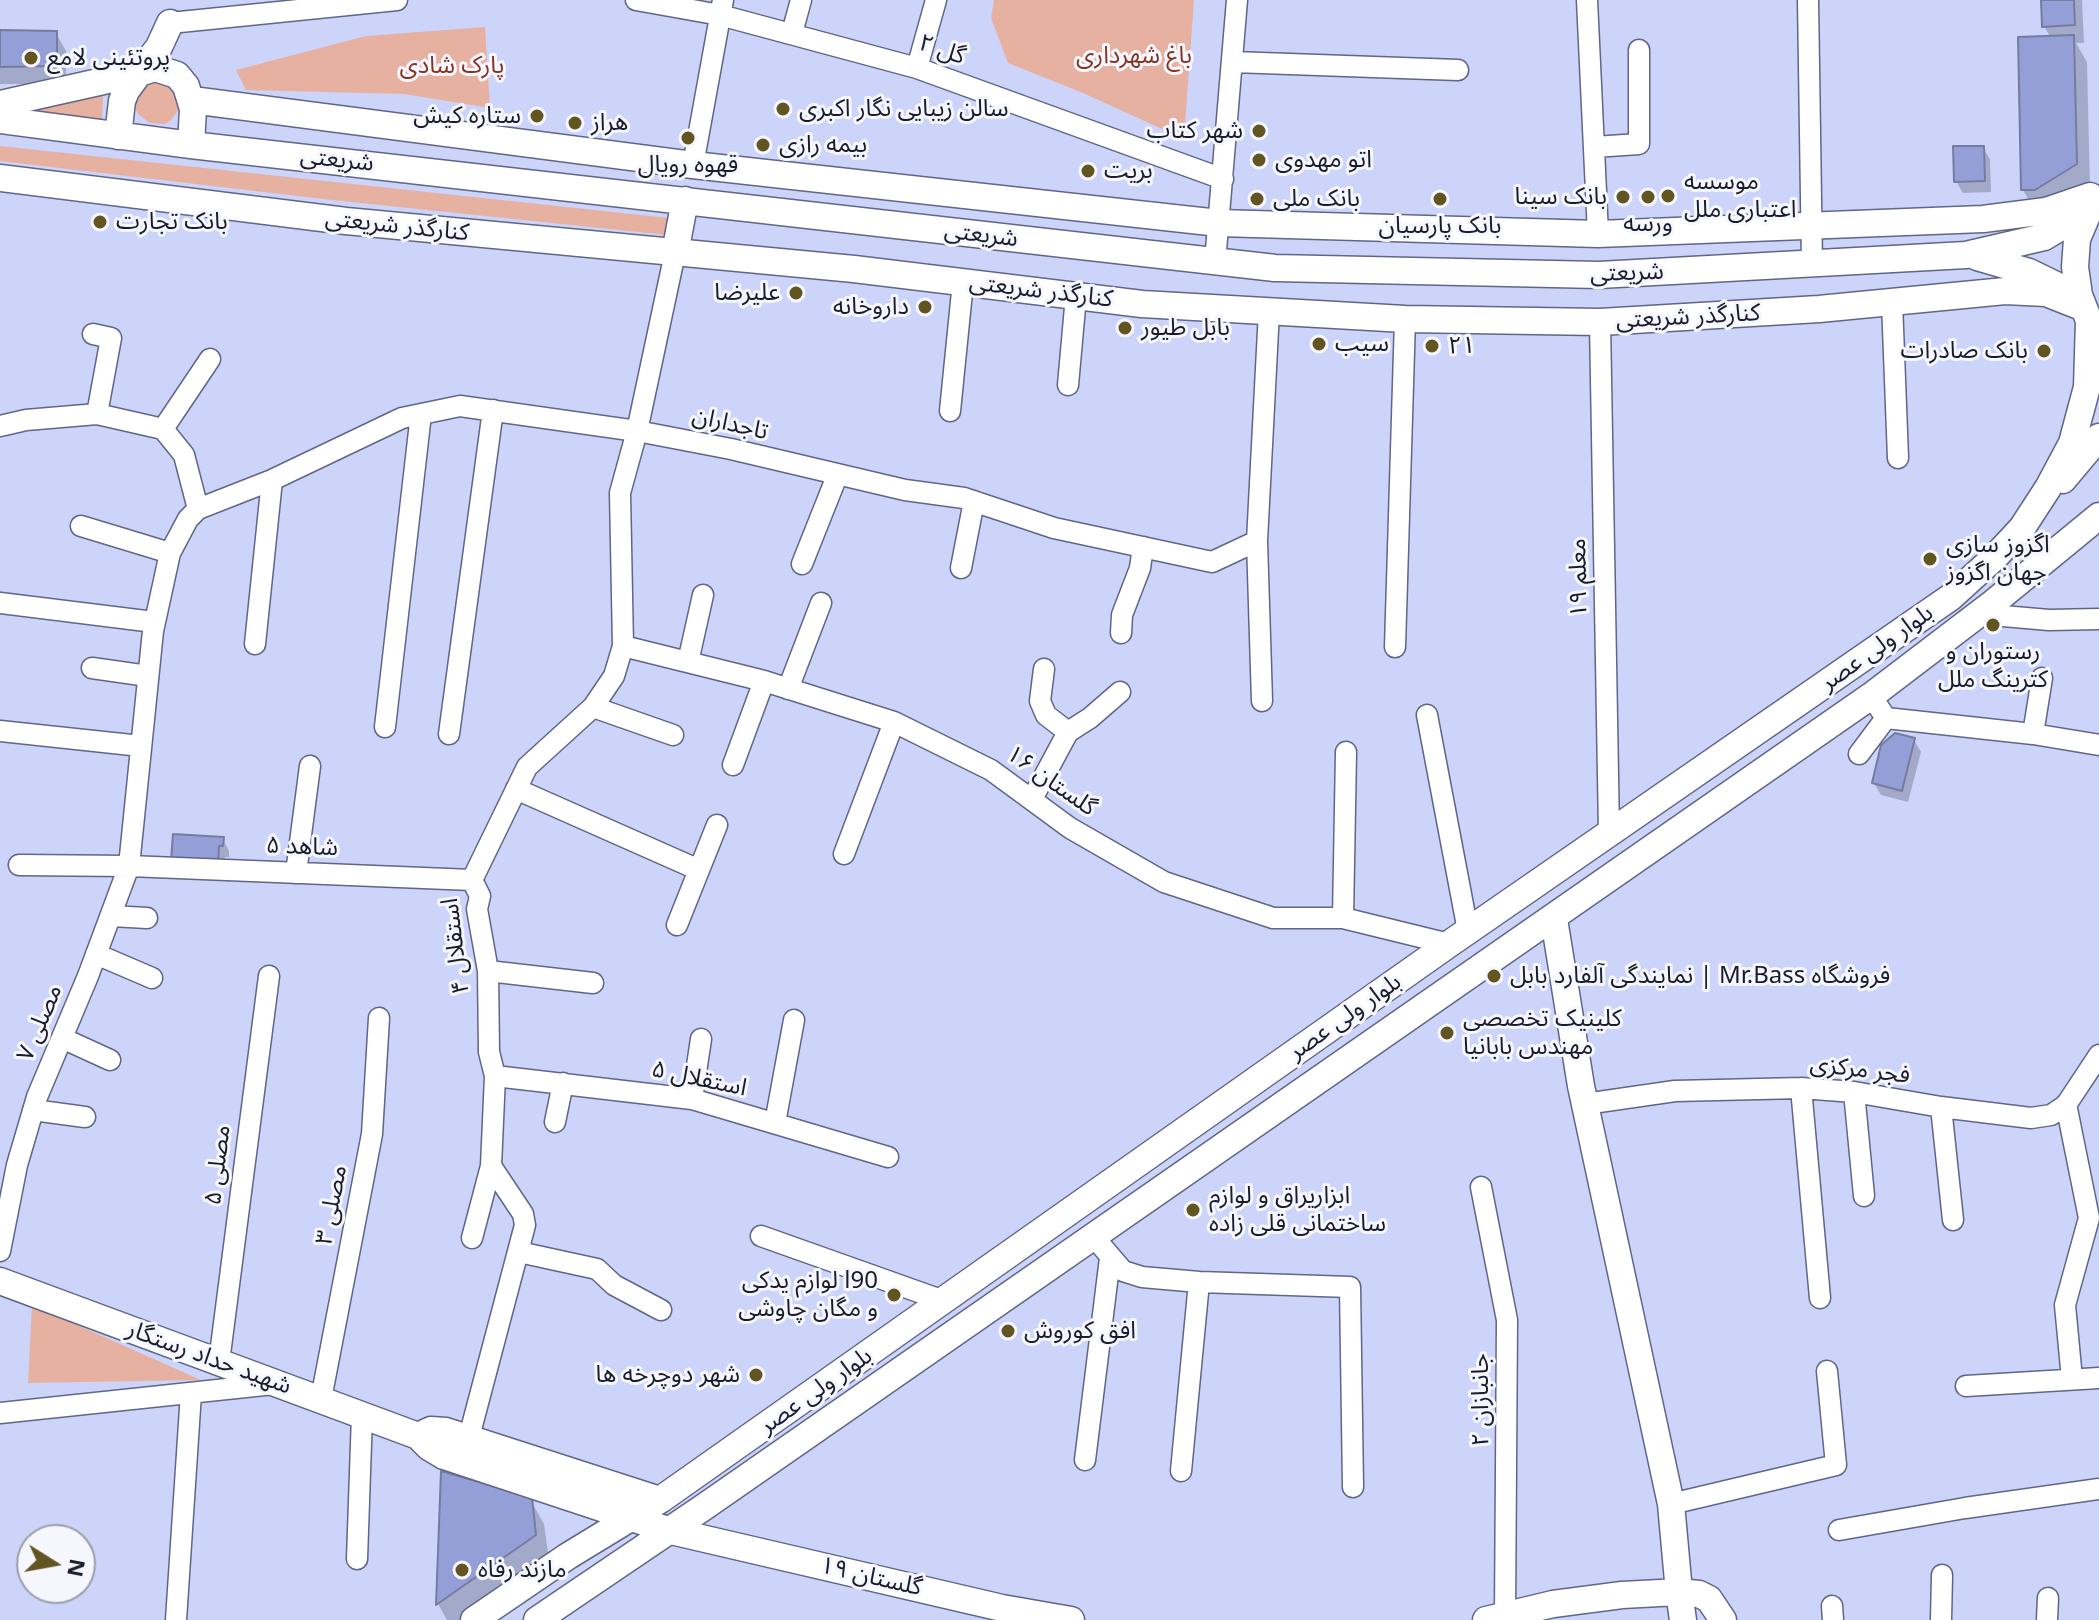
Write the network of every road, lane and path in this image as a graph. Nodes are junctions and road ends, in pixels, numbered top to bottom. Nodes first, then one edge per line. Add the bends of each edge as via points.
1 (397, 0) edge
2 (636, 0) edge
3 (801, 0) edge
4 (936, 0) edge
5 (1237, 0) edge
6 (1587, 0) edge
7 (1808, 0) edge
8 (352, 2) edge
9 (722, 8) edge
10 (172, 11) edge
11 (792, 33) junction
12 (1639, 50) dead end
13 (1233, 62) junction
14 (917, 68) junction
15 (1458, 70) dead end
16 (139, 73) junction
17 (189, 93) junction
18 (0, 104) edge
19 (0, 120) edge
20 (118, 136) junction
21 (191, 145) junction
22 (1594, 147) junction
23 (693, 165) junction
24 (0, 178) edge
25 (1223, 179) junction
26 (2097, 194) edge
27 (685, 200) junction
28 (1219, 223) junction
29 (1811, 225) junction
30 (1598, 234) junction
31 (675, 253) junction
32 (1966, 255) junction
33 (1215, 262) junction
34 (1812, 264) junction
35 (963, 282) junction
36 (1076, 296) junction
37 (1892, 302) junction
38 (1269, 311) junction
39 (1405, 319) junction
40 (2091, 321) edge
41 (1600, 322) junction
42 (93, 334) dead end
43 (210, 359) dead end
44 (1068, 385) dead end
45 (493, 410) junction
46 (950, 411) dead end
47 (97, 414) junction
48 (421, 414) junction
49 (0, 426) edge
50 (163, 429) junction
51 (637, 431) junction
52 (2099, 437) edge
53 (1898, 458) dead end
54 (837, 476) junction
55 (272, 480) junction
56 (974, 501) junction
57 (198, 509) junction
58 (2099, 516) edge
59 (81, 526) dead end
60 (2022, 528) junction
61 (1257, 541) junction
62 (1143, 547) junction
63 (170, 553) junction
64 (802, 564) dead end
65 (961, 568) dead end
66 (703, 595) dead end
67 (0, 603) edge
68 (821, 603) dead end
69 (1993, 603) junction
70 (2099, 619) edge
71 (154, 622) junction
72 (1121, 633) dead end
73 (255, 644) dead end
74 (623, 646) junction
75 (1395, 647) dead end
76 (688, 662) junction
77 (92, 668) dead end
78 (1044, 669) dead end
79 (148, 676) junction
80 (2042, 678) dead end
81 (764, 681) junction
82 (788, 689) junction
83 (1120, 692) dead end
84 (1262, 701) dead end
85 (593, 707) junction
86 (1878, 707) junction
87 (1427, 715) dead end
88 (894, 722) junction
89 (385, 727) dead end
90 (0, 731) edge
91 (1068, 732) junction
92 (449, 734) dead end
93 (2033, 734) junction
94 (673, 735) dead end
95 (2099, 745) edge
96 (141, 746) junction
97 (1346, 752) dead end
98 (1859, 754) dead end
99 (733, 765) dead end
100 (310, 766) dead end
101 (516, 789) junction
102 (1032, 799) junction
103 (717, 825) dead end
104 (1609, 832) junction
105 (844, 854) dead end
106 (19, 865) dead end
107 (129, 866) junction
108 (699, 870) junction
109 (296, 873) junction
110 (472, 880) junction
111 (111, 916) junction
112 (147, 918) dead end
113 (1343, 918) junction
114 (1554, 919) junction
115 (677, 925) dead end
116 (1459, 937) junction
117 (96, 954) junction
118 (488, 971) junction
119 (269, 976) dead end
120 (152, 978) dead end
121 (593, 983) dead end
122 (379, 1018) dead end
123 (794, 1020) dead end
124 (62, 1038) junction
125 (701, 1039) dead end
126 (2099, 1055) edge
127 (110, 1060) dead end
128 (495, 1076) junction
129 (563, 1083) junction
130 (1801, 1088) junction
131 (1854, 1092) junction
132 (692, 1099) junction
133 (1585, 1104) junction
134 (2066, 1104) junction
135 (1941, 1107) junction
136 (33, 1110) junction
137 (85, 1117) dead end
138 (555, 1122) dead end
139 (775, 1123) junction
140 (888, 1157) dead end
141 (491, 1166) junction
142 (1481, 1187) dead end
143 (1864, 1196) dead end
144 (1953, 1220) dead end
145 (761, 1236) dead end
146 (1093, 1236) junction
147 (472, 1238) dead end
148 (0, 1251) edge
149 (519, 1252) junction
150 (1110, 1258) junction
151 (0, 1281) edge
152 (1199, 1282) junction
153 (1820, 1298) dead end
154 (944, 1301) junction
155 (661, 1310) dead end
156 (219, 1362) junction
157 (1827, 1371) dead end
158 (2099, 1378) edge
159 (2072, 1379) junction
160 (277, 1384) junction
161 (1966, 1386) dead end
162 (191, 1393) junction
163 (321, 1399) junction
164 (0, 1413) edge
165 (362, 1415) junction
166 (418, 1436) junction
167 (469, 1437) junction
168 (1085, 1460) dead end
169 (1181, 1471) dead end
170 (1353, 1487) dead end
171 (2099, 1489) edge
172 (660, 1500) junction
173 (1671, 1504) junction
174 (635, 1517) junction
175 (1839, 1530) dead end
176 (671, 1531) junction
177 (646, 1547) junction
178 (357, 1559) dead end
179 (1942, 1575) dead end
180 (1679, 1592) junction
181 (2048, 1598) dead end
182 (1001, 1614) edge
183 (1496, 1618) edge
184 (176, 1620) edge
185 (474, 1620) edge
186 (537, 1620) edge
187 (1071, 1620) edge
188 (1683, 1620) edge
189 (1723, 1620) edge
190 (1941, 1620) edge
191 (2047, 1620) edge

1 - 8 street
2 - 9 street, گل ۲
3 - 11 street
4 - 14 street
5 - 13 street
6 - 22 street
7 - 29 street
8 - 10 street
9 - 11 street, گل ۲
9 - 23 street
10 - 16 main road via 159,47
10 - 17 main road
11 - 14 street, گل ۲
12 - 22 street via 1639,144
13 - 15 street
13 - 25 street
14 - 25 street, گل ۲
16 - 17 main road via 170,71
16 - 18 main road
16 - 20 main road via 122,101
17 - 21 main road
17 - 23 main road
19 - 20 main road, شریعتی
20 - 21 main road, شریعتی
21 - 27 main road, شریعتی
22 - 30 street
23 - 28 main road
24 - 31 main road, کنارگذر شریعتی via 346,221
25 - 28 street
26 - 29 main road via 2046,211 1983,219
26 - 32 main road via 2069,222 2044,237
26 - 40 main road, بلوار ولی عصر via 2077,239 2075,267 2079,295
27 - 31 main road
27 - 33 main road, شریعتی
28 - 30 main road
28 - 33 street
29 - 30 main road
29 - 34 street
31 - 35 main road, کنارگذر شریعتی
31 - 51 street
32 - 34 main road, شریعتی
32 - 40 main road via 2046,279 2070,294
33 - 34 main road, شریعتی via 1599,275
35 - 36 main road, کنارگذر شریعتی
35 - 46 street
36 - 38 main road, کنارگذر شریعتی
36 - 44 street
37 - 40 main road, کنارگذر شریعتی via 2028,292 2058,296
37 - 41 main road, کنارگذر شریعتی
37 - 53 street
38 - 39 main road, کنارگذر شریعتی
38 - 61 street
39 - 41 main road, کنارگذر شریعتی
39 - 75 street
40 - 60 main road, بلوار ولی عصر via 2087,387 2072,443
41 - 104 street, معلم ۱۹
42 - 47 street via 111,338
43 - 50 street
45 - 48 street, تاجداران via 460,406
45 - 51 street, تاجداران
45 - 92 street
47 - 49 street
47 - 50 street
48 - 55 street, تاجداران via 402,418
48 - 89 street
50 - 57 street via 184,455
51 - 54 street, تاجداران
51 - 74 street via 620,493
52 - 60 main road
54 - 56 street, تاجداران
54 - 64 street
55 - 57 street, تاجداران
55 - 73 street
56 - 62 street, تاجداران via 1054,528
56 - 65 street
57 - 63 street, مصلی ۷
58 - 69 main road, بلوار ولی عصر
59 - 63 street
60 - 104 main road, بلوار ولی عصر via 1951,597
61 - 62 street, تاجداران via 1212,562
61 - 84 street
62 - 72 street
63 - 71 street, مصلی ۷
66 - 76 street
67 - 71 street
68 - 82 street
69 - 70 street via 2003,616
69 - 86 main road, بلوار ولی عصر
71 - 79 street, مصلی ۷
74 - 76 street, گلستان ۱۶
74 - 85 street, استقلال ۴ via 614,676
76 - 81 street, گلستان ۱۶
77 - 79 street
78 - 91 street via 1040,701 1046,715
79 - 96 street, مصلی ۷
80 - 93 street
81 - 82 street, گلستان ۱۶
81 - 99 street
82 - 88 street, گلستان ۱۶
83 - 91 street
85 - 94 street
85 - 101 street, استقلال ۴ via 527,767
86 - 93 street
86 - 98 street
86 - 114 main road, بلوار ولی عصر
87 - 116 street
88 - 102 street, گلستان ۱۶ via 991,770
88 - 105 street
90 - 96 street
91 - 102 street
93 - 95 street
96 - 107 street, مصلی ۷
97 - 113 street
100 - 109 street
101 - 108 street
101 - 110 street, استقلال ۴
102 - 113 street, گلستان ۱۶ via 1070,828 1164,882 1273,918
103 - 108 street
104 - 116 main road, بلوار ولی عصر
106 - 107 street, شاهد ۵
107 - 109 street, شاهد ۵
107 - 111 street, مصلی ۷
108 - 115 street
109 - 110 street, شاهد ۵
110 - 118 street, استقلال ۴ via 480,896 477,909
111 - 112 street
111 - 117 street, مصلی ۷
113 - 116 street, گلستان ۱۶
114 - 133 main road
114 - 146 main road, بلوار ولی عصر
116 - 154 main road, بلوار ولی عصر
117 - 120 street
117 - 124 street, مصلی ۷
118 - 121 street
118 - 128 street, استقلال ۴ via 489,1052
119 - 156 street, مصلی ۵
122 - 163 street, مصلی ۳ via 372,1134
123 - 139 street
124 - 127 street
124 - 136 street, مصلی ۷
125 - 132 street
126 - 134 street
128 - 129 street, استقلال ۵
128 - 141 street, استقلال ۴
129 - 132 street, استقلال ۵
129 - 138 street
130 - 131 street, فجر مرکزی
130 - 133 street, فجر مرکزی via 1675,1091
130 - 153 street
131 - 135 street, فجر مرکزی
131 - 143 street
132 - 139 street, استقلال ۵
133 - 173 main road
134 - 135 street, فجر مرکزی via 2051,1115 2031,1118
134 - 159 street via 2089,1218 2065,1305
135 - 144 street
136 - 137 street
136 - 148 street, مصلی ۷
139 - 140 street, استقلال ۵
141 - 147 street, استقلال ۴
141 - 149 street via 523,1214
142 - 183 street, جانبازان ۲ via 1507,1320
145 - 154 street
146 - 150 street
146 - 176 main road, بلوار ولی عصر
149 - 155 street via 597,1269 614,1285
149 - 167 street
150 - 152 street via 1123,1271 1142,1277
150 - 168 street
151 - 156 main road, شهید حداد رستگار
152 - 169 street
152 - 170 street via 1350,1287
154 - 172 main road, بلوار ولی عصر
156 - 160 main road, شهید حداد رستگار
157 - 173 street via 1836,1465
158 - 159 street
159 - 161 street
160 - 162 street
160 - 163 main road, شهید حداد رستگار
162 - 164 street
162 - 184 street
163 - 165 main road, شهید حداد رستگار
165 - 166 main road, شهید حداد رستگار
165 - 178 street
166 - 167 main road, شهید حداد رستگار via 431,1430
166 - 174 main road, شهید حداد رستگار via 444,1456
167 - 172 main road, شهید حداد رستگار
171 - 175 street
172 - 174 main road, بلوار ولی عصر
172 - 176 main road
173 - 180 main road
174 - 176 main road, گلستان ۱۹
174 - 177 main road
174 - 185 main road, بلوار ولی عصر
176 - 177 main road, بلوار ولی عصر
176 - 182 main road, گلستان ۱۹
177 - 186 main road, بلوار ولی عصر
179 - 190 street
180 - 183 main road via 1553,1604
180 - 188 main road
180 - 189 main road via 1709,1599
181 - 191 street
182 - 187 main road, گلستان ۱۹

